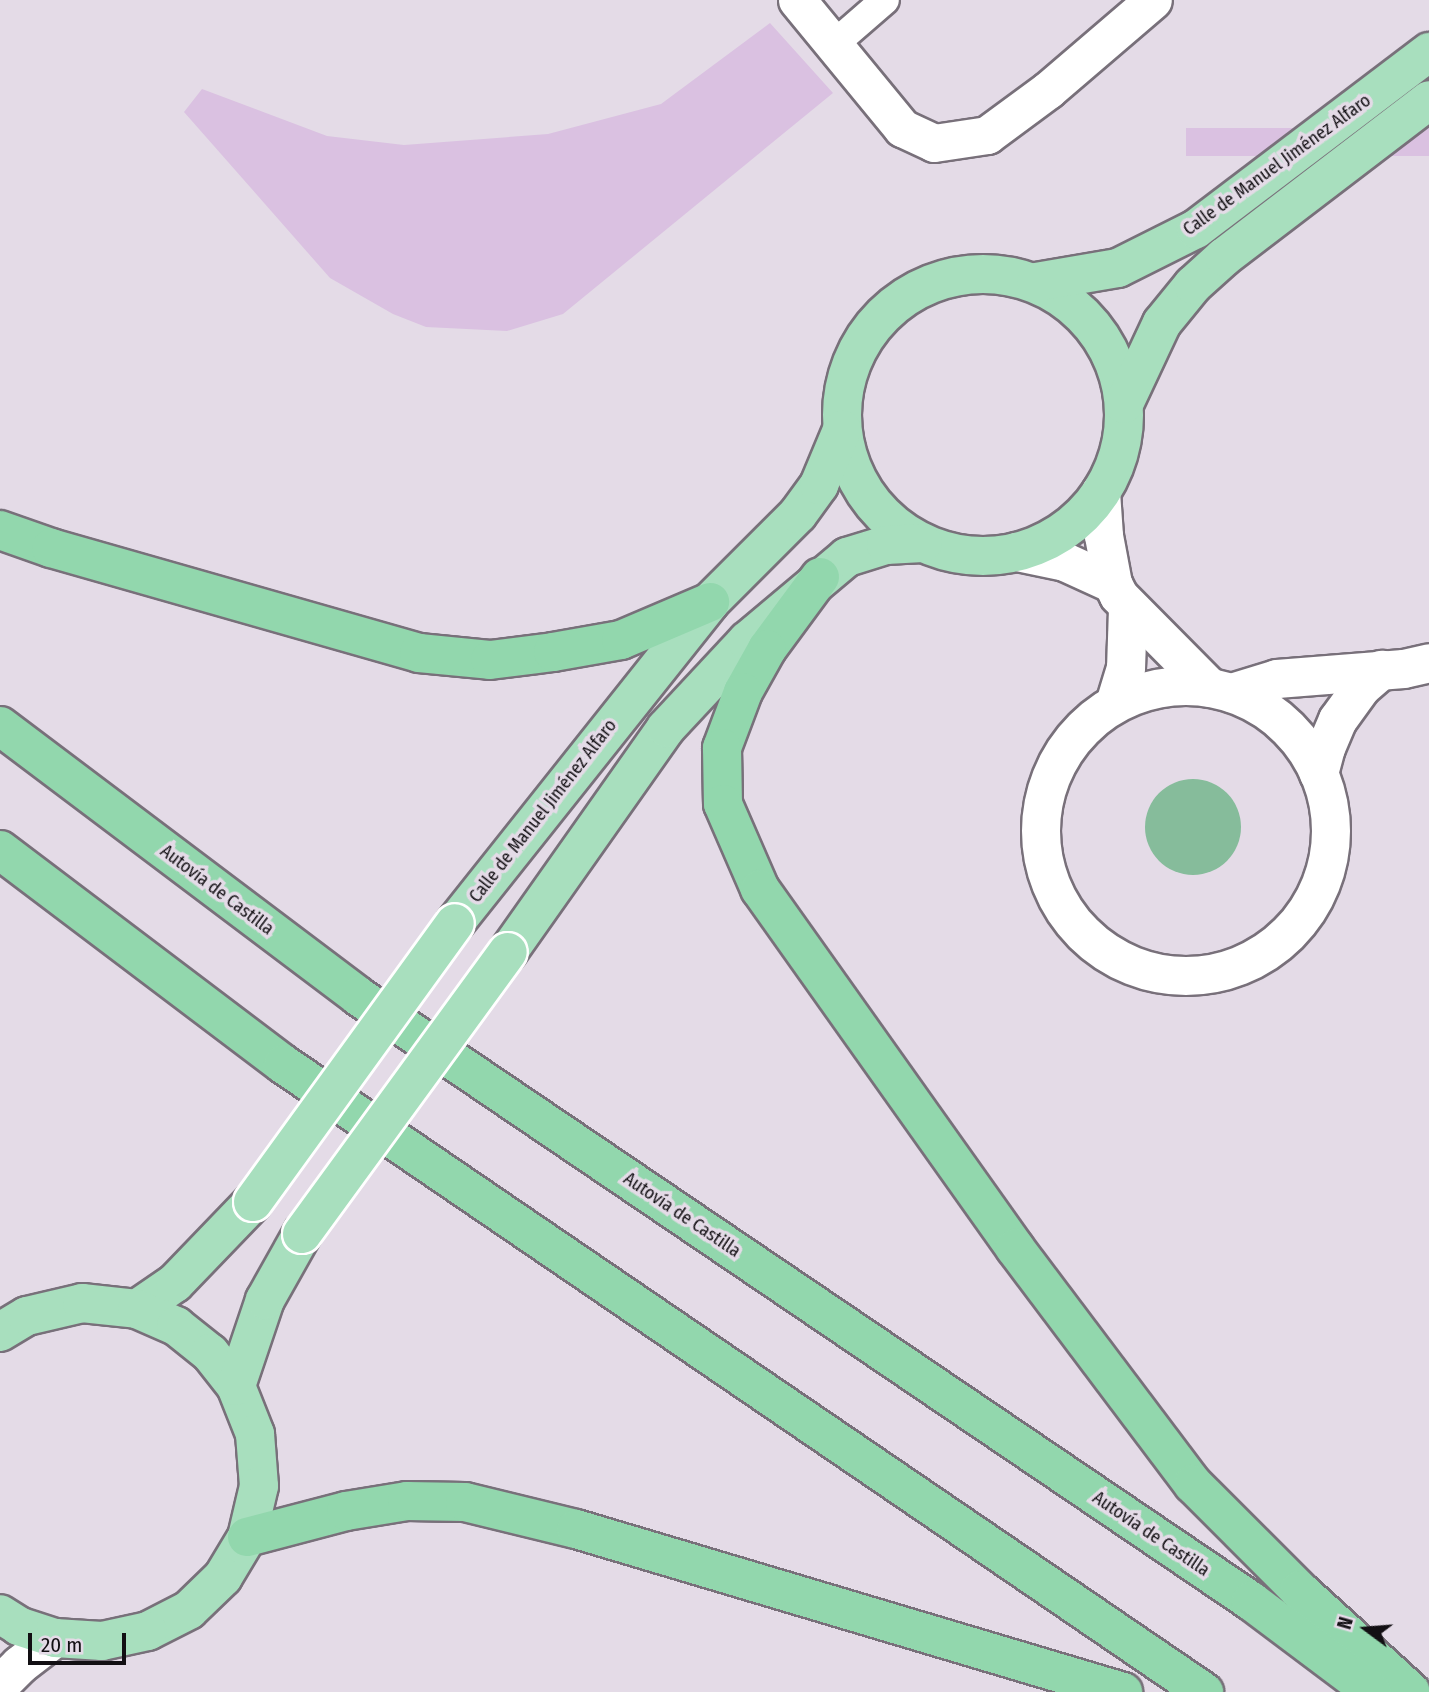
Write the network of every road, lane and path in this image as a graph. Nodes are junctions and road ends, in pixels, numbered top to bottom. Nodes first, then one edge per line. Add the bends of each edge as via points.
1 (797, 0) edge
2 (885, 0) edge
3 (1153, 0) edge
4 (832, 46) junction
5 (1429, 52) edge
6 (1429, 100) edge
7 (1036, 282) junction
8 (1124, 404) junction
9 (842, 430) junction
10 (1101, 492) junction
11 (0, 530) edge
12 (923, 544) junction
13 (1017, 552) junction
14 (820, 577) junction
15 (1120, 596) junction
16 (710, 602) junction
17 (1429, 663) edge
18 (1382, 670) junction
19 (1221, 690) junction
20 (1115, 704) junction
21 (0, 726) edge
22 (1319, 774) junction
23 (0, 850) edge
24 (137, 1309) junction
25 (0, 1332) edge
26 (236, 1386) junction
27 (247, 1537) junction
28 (0, 1614) edge
29 (55, 1638) junction
30 (0, 1685) edge
31 (1123, 1692) edge
32 (1205, 1692) edge
33 (1372, 1692) edge
34 (1411, 1692) edge

1 - 4 street
2 - 4 street
3 - 4 street via 1048,90 988,135 968,140 934,143 902,128
5 - 7 highway, Calle de Manuel Jiménez Alfaro via 1196,229 1118,268
6 - 8 highway via 1193,285 1162,323
7 - 8 highway via 1070,302 1098,330 1116,365
7 - 9 highway via 995,273 953,275 915,290 882,315 857,349 844,388
8 - 10 highway via 1120,450
9 - 12 highway via 850,465 868,498 892,524
9 - 16 highway, Calle de Manuel Jiménez Alfaro via 819,485 798,514
10 - 13 highway via 1079,519 1050,540
10 - 15 street via 1104,536
11 - 16 highway via 419,653 490,660 553,652 621,640
12 - 13 highway via 985,556
12 - 14 highway via 863,550
13 - 15 street via 1083,568
14 - 26 highway, bridge via 747,641 666,729 302,1234 265,1300
14 - 34 highway via 767,649 743,692 722,748 723,804 760,889 1015,1248 1193,1484 1299,1590
15 - 19 street
15 - 20 street via 1126,669
16 - 24 highway, Calle de Manuel Jiménez Alfaro, bridge via 455,922 253,1202 175,1283
17 - 18 street
18 - 19 street via 1276,679
18 - 22 street via 1361,688 1338,720
19 - 20 street via 1161,688
19 - 22 street via 1276,716 1294,733
20 - 22 street via 1078,735 1056,766 1042,813 1042,852 1061,907 1078,930 1100,950 1152,974 1210,975 1256,958 1287,936 1306,914 1320,888 1332,831
21 - 33 highway, Autovía de Castilla via 358,996 1251,1601
23 - 32 highway via 283,1064
24 - 25 highway via 82,1303 27,1316
24 - 26 highway via 193,1339
26 - 27 highway via 255,1434 259,1486
27 - 29 highway via 223,1577 189,1610 148,1632 102,1641
27 - 31 highway via 395,1503 465,1502 576,1529
28 - 29 highway
29 - 30 street

